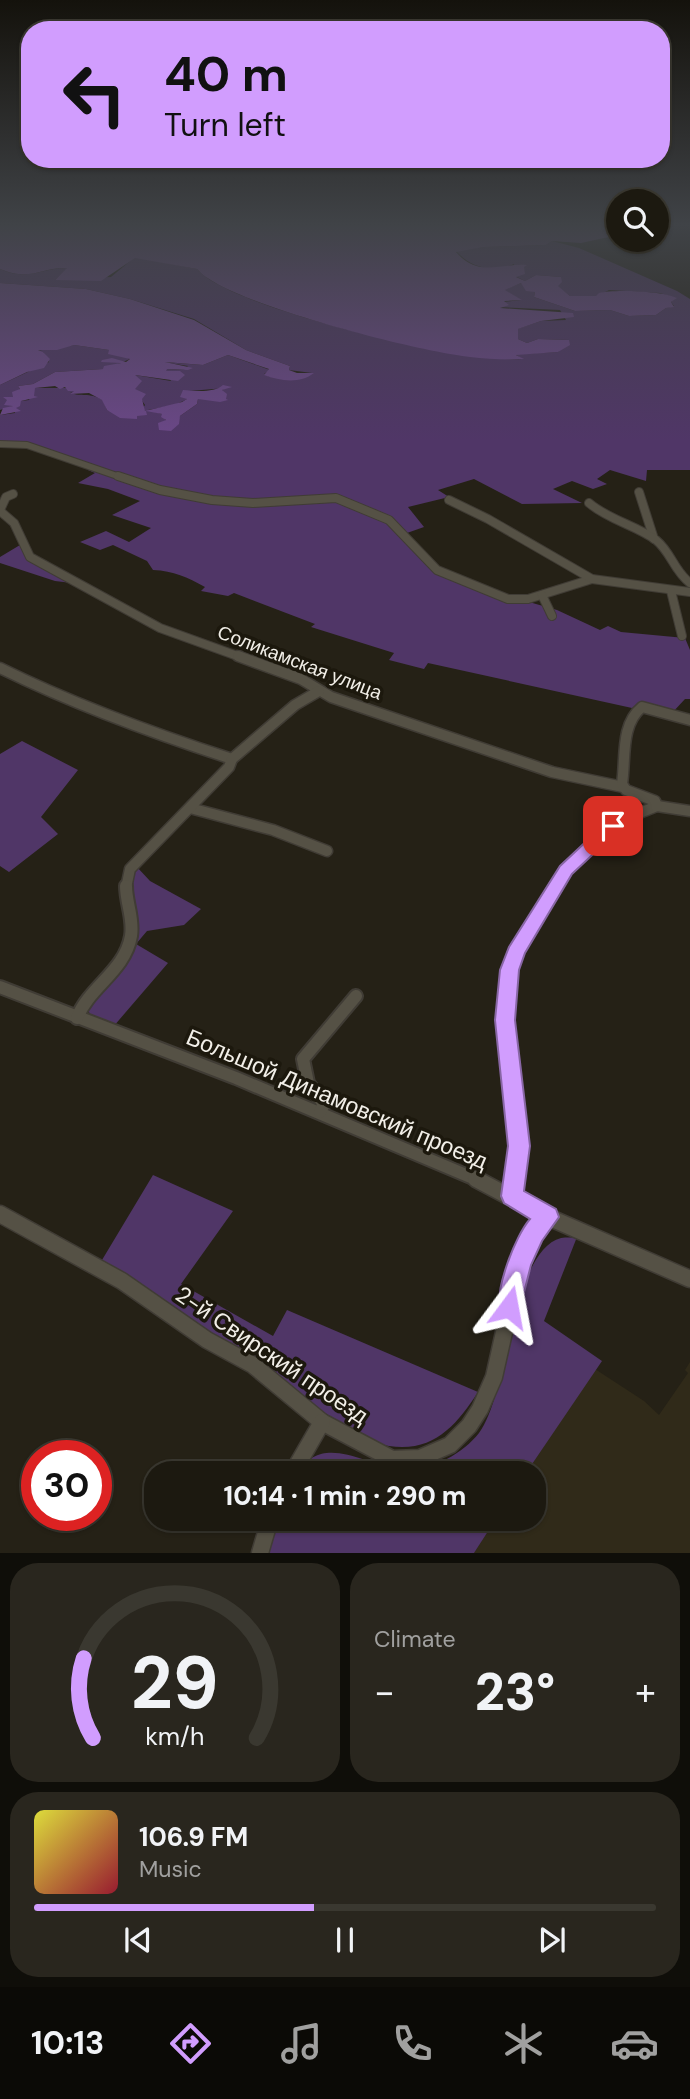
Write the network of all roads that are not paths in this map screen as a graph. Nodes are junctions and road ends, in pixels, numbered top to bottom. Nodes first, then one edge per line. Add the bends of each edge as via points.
1 (0, 436) edge
2 (14, 443) junction
3 (0, 444) edge
4 (639, 492) dead end
5 (13, 494) dead end
6 (449, 500) dead end
7 (589, 503) dead end
8 (0, 510) edge
9 (654, 539) junction
10 (592, 579) junction
11 (690, 583) edge
12 (671, 591) junction
13 (690, 592) edge
14 (542, 595) junction
15 (552, 615) dead end
16 (682, 636) dead end
17 (0, 668) edge
18 (318, 691) junction
19 (690, 720) edge
20 (232, 759) junction
21 (623, 787) junction
22 (657, 806) junction
23 (190, 808) junction
24 (690, 811) edge
25 (327, 851) dead end
26 (0, 987) edge
27 (356, 996) dead end
28 (76, 1018) junction
29 (320, 1112) junction
30 (512, 1196) junction
31 (0, 1214) edge
32 (548, 1217) junction
33 (690, 1279) edge
34 (322, 1422) junction
35 (300, 1461) edge
36 (266, 1531) edge
37 (260, 1553) edge

1 - 2 street
2 - 3 street
2 - 14 street via 160,490 236,502 336,498 389,520 437,570 508,599
4 - 9 street
5 - 8 street, Соликамская улица via 6,497
6 - 10 street
7 - 9 street
8 - 18 street, Соликамская улица via 13,523 30,556 160,628 301,679
9 - 11 street via 667,550 677,573
10 - 12 street
10 - 14 street
12 - 13 street
12 - 16 street
14 - 15 street
17 - 20 street via 145,731
18 - 20 street via 304,697
18 - 21 street, Соликамская улица via 552,772
19 - 21 street via 642,707 633,714 625,742
20 - 23 street
21 - 22 street
22 - 24 street
22 - 30 street via 613,826 566,870 509,970 505,1020 519,1124
23 - 25 street via 273,830
23 - 28 street via 130,869 125,879 132,929 129,943
26 - 28 street, Большой Динамовский проезд
27 - 29 street via 303,1059 310,1088 324,1104
28 - 29 street, Большой Динамовский проезд
29 - 30 street, Большой Динамовский проезд
30 - 32 street, Большой Динамовский проезд
31 - 34 street, 2-й Свирский проезд via 122,1281 207,1340 253,1365
32 - 33 street, Большой Динамовский проезд
32 - 34 street, 2-й Свирский проезд via 533,1233 519,1265 494,1377 469,1426 450,1445 420,1458 392,1459
34 - 35 street
36 - 37 street

